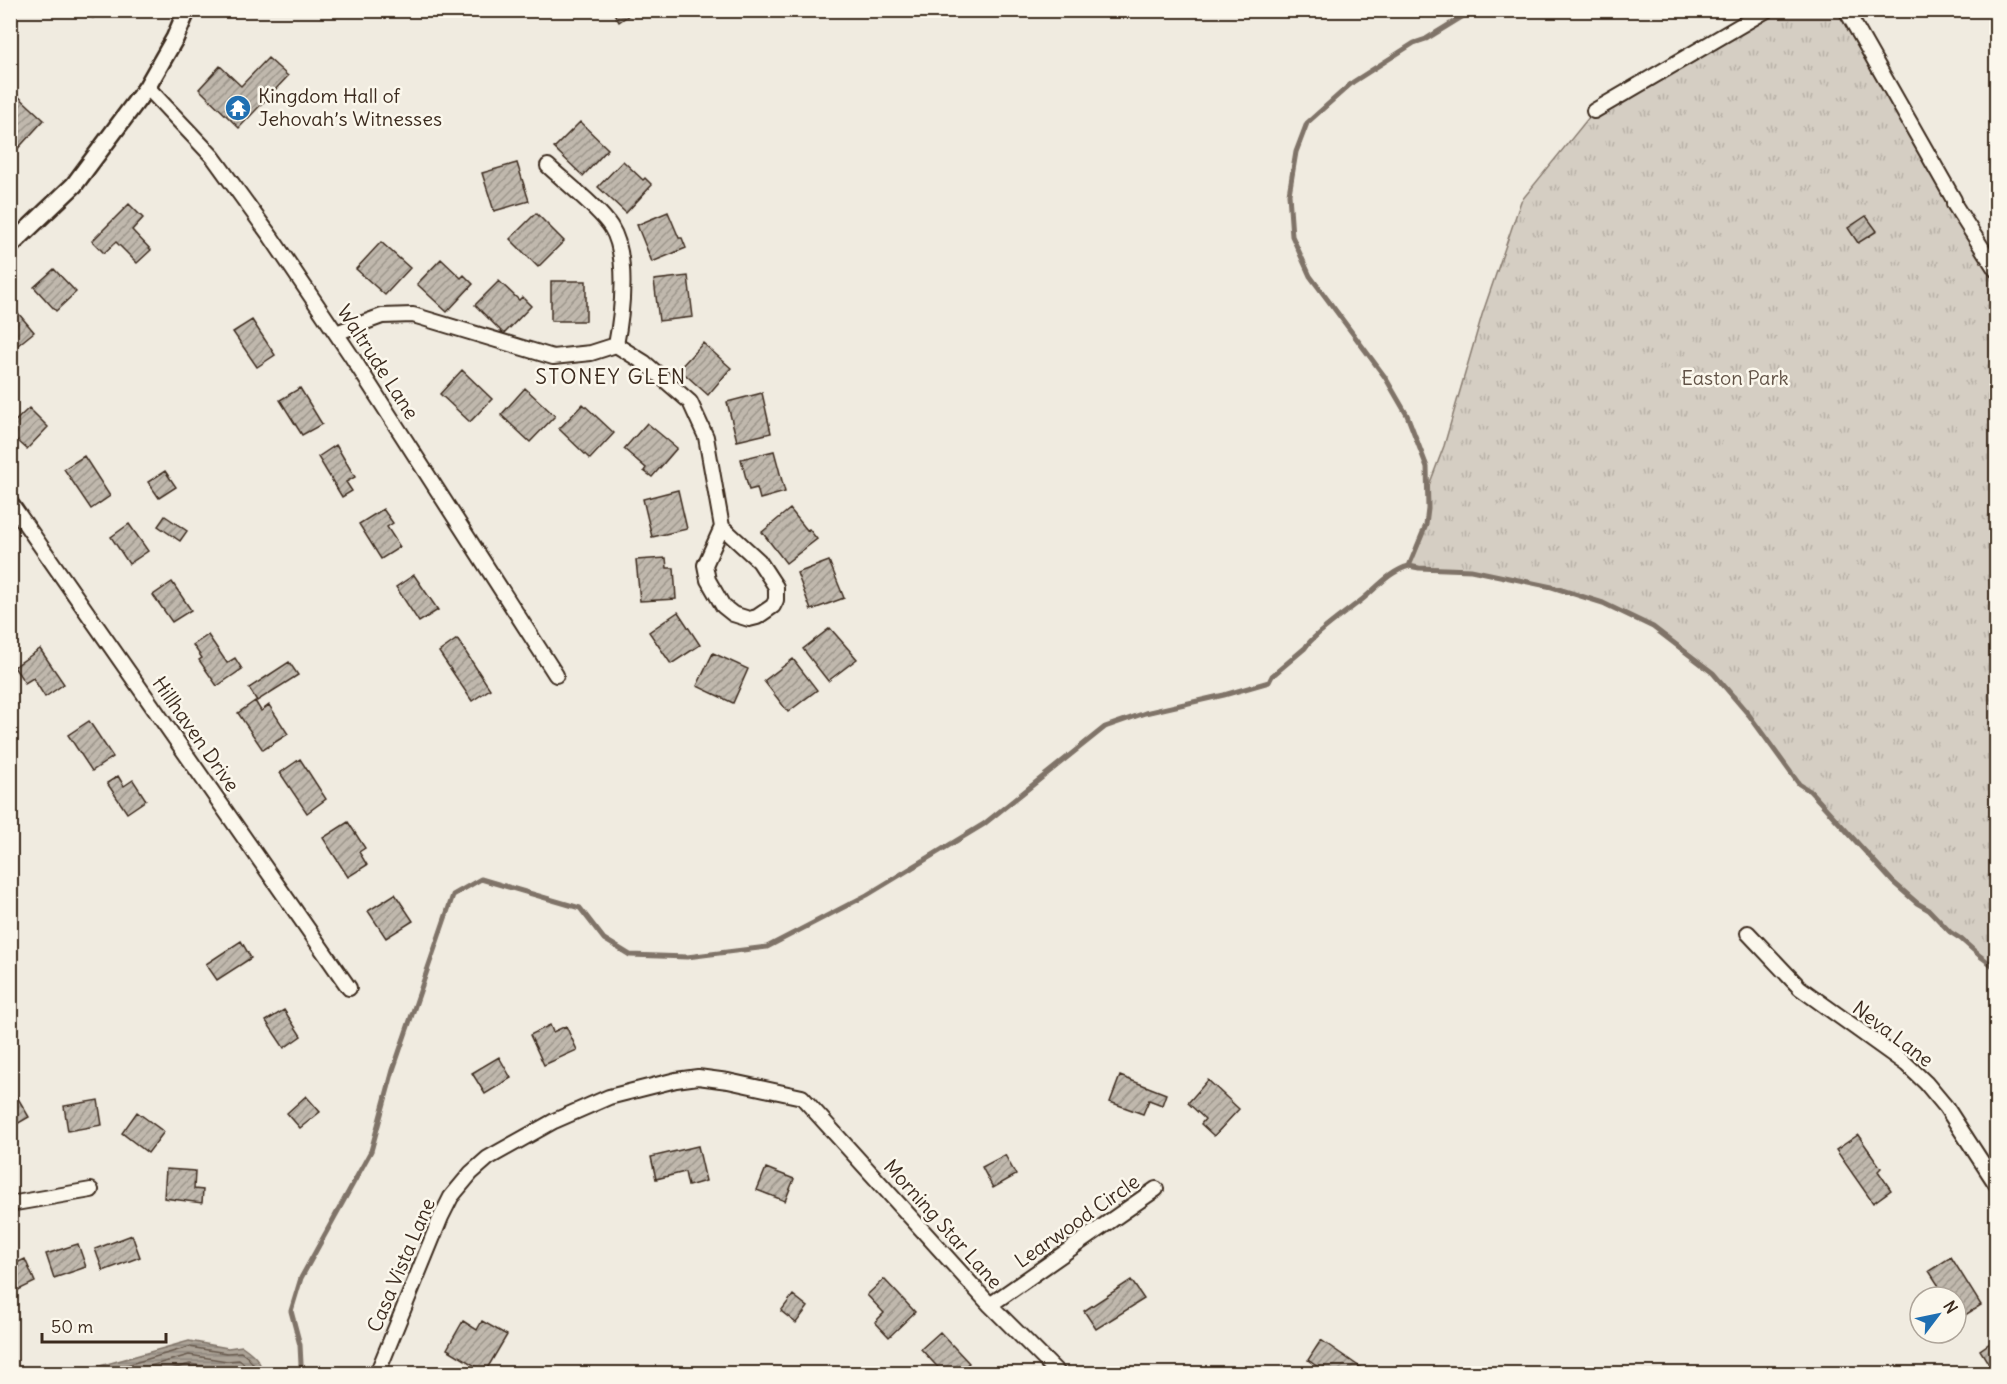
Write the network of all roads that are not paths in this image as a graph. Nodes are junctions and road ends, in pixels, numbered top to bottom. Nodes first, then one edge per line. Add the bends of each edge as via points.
1 (187, 10) edge
2 (1767, 10) edge
3 (1846, 10) edge
4 (147, 87) junction
5 (1594, 111) dead end
6 (548, 166) dead end
7 (10, 246) edge
8 (1996, 270) edge
9 (336, 333) junction
10 (616, 345) junction
11 (10, 502) edge
12 (722, 526) junction
13 (556, 675) dead end
14 (1748, 933) dead end
15 (349, 988) dead end
16 (802, 1097) joint
17 (1996, 1184) edge
18 (1156, 1189) dead end
19 (91, 1190) dead end
20 (10, 1204) edge
21 (990, 1305) junction
22 (377, 1374) edge
23 (1059, 1374) edge

1 - 4 street
2 - 5 street
3 - 8 street via 1954,204
4 - 7 street via 74,185
4 - 9 street, Waltrude Lane via 213,158
6 - 10 street via 604,219 617,240 622,264
9 - 10 street via 381,316 413,315 553,357 591,353
9 - 13 street, Waltrude Lane
10 - 12 street via 645,363 690,402 705,438
11 - 15 street, Hillhaven Drive
12 - 12 street via 705,565 708,580 723,606 733,614 758,617 773,606 776,587 759,561
14 - 17 street, Neva Lane via 1800,988 1906,1064 1926,1083
16 - 21 street, Morning Star Lane
16 - 22 street, Casa Vista Lane via 699,1077 676,1080 609,1097 554,1121 488,1158 451,1197
18 - 21 street, Learwood Circle
19 - 20 street
21 - 23 street, Morning Star Lane

